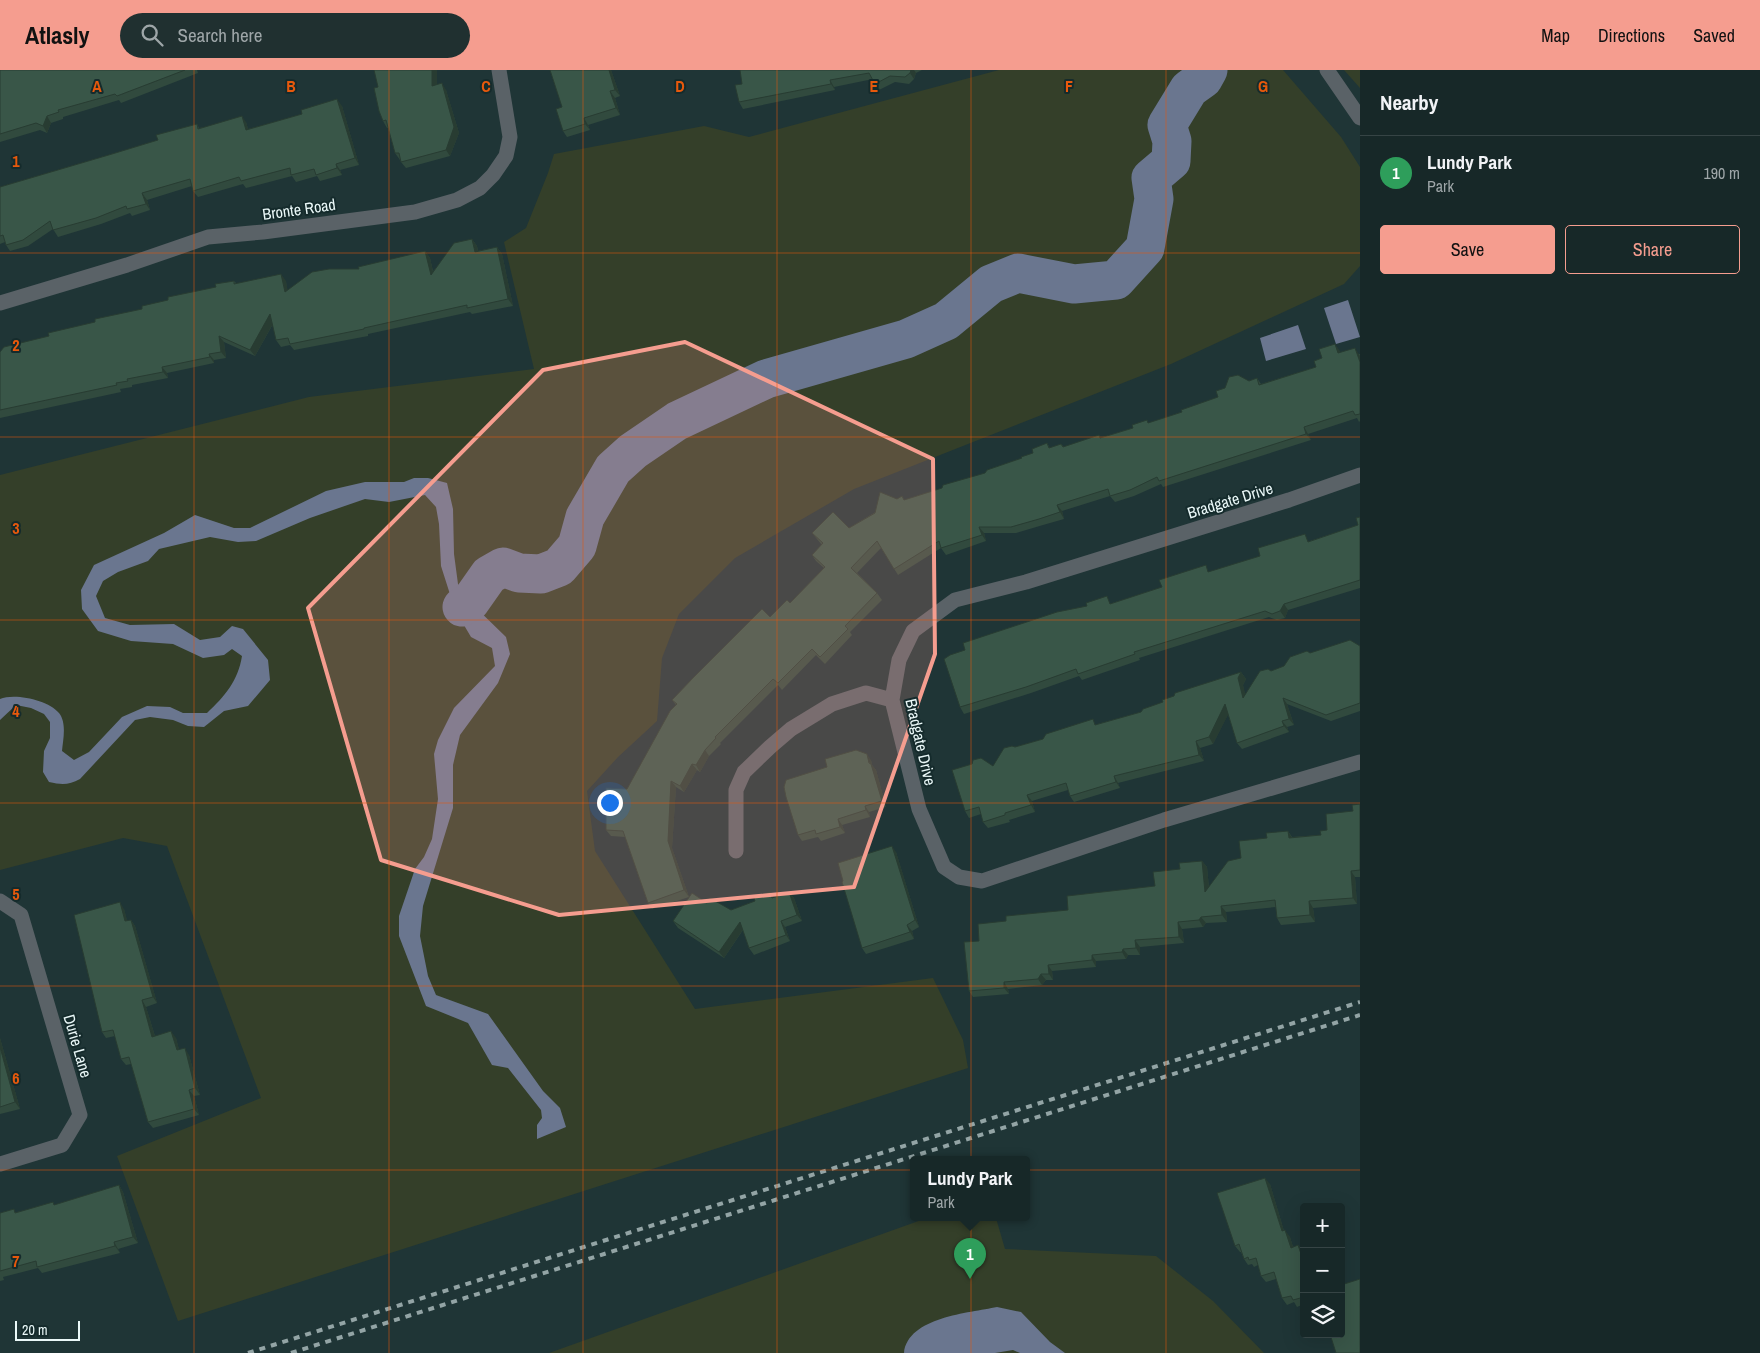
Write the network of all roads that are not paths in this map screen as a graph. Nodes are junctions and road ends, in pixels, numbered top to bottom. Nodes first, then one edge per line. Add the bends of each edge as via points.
1 (499, 70) edge
2 (1327, 70) edge
3 (1360, 118) edge
4 (0, 303) edge
5 (1360, 475) edge
6 (892, 700) junction
7 (1360, 762) edge
8 (736, 850) dead end
9 (0, 901) edge
10 (0, 1164) edge

1 - 4 street, Bronte Road via 510,137 506,156 480,188 457,200 415,212 208,237
2 - 3 street
5 - 6 street, Bradgate Drive via 1026,582 955,600 913,631 899,660
6 - 7 street, Bradgate Drive via 919,809 944,867 959,877 982,881 1164,820
6 - 8 street via 866,693 832,704 791,729 744,772 736,790
9 - 10 street, Durie Lane via 21,915 80,1115 62,1146

